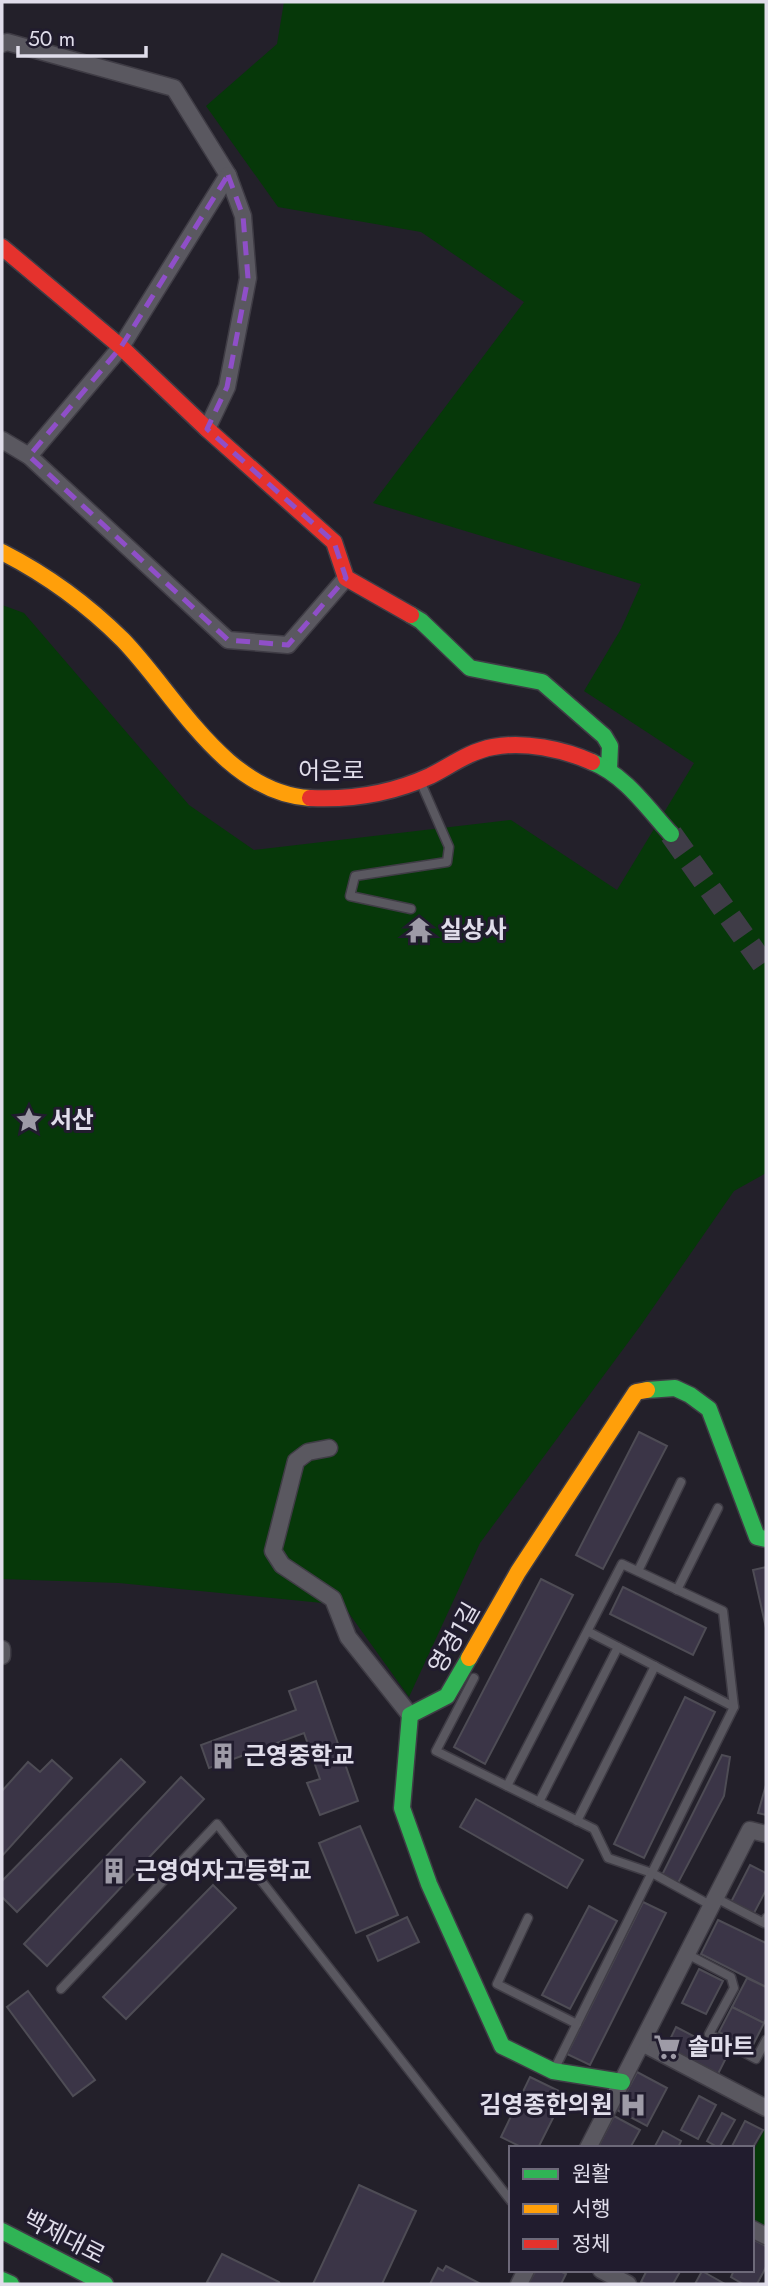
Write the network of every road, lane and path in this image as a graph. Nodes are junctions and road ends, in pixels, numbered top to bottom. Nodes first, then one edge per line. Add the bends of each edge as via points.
1 (2, 44) edge
2 (228, 176) junction
3 (2, 247) edge
4 (121, 347) junction
5 (207, 429) junction
6 (2, 440) edge
7 (29, 456) junction
8 (2, 552) edge
9 (346, 578) junction
10 (609, 770) junction
11 (420, 780) junction
12 (671, 834) tunnel mouth
13 (411, 909) dead end
14 (329, 1448) dead end
15 (681, 1482) dead end
16 (718, 1508) dead end
17 (766, 1539) edge
18 (638, 1571) junction
19 (677, 1590) junction
20 (589, 1632) junction
21 (618, 1647) junction
22 (2, 1649) edge
23 (2, 1656) edge
24 (655, 1666) junction
25 (474, 1678) dead end
26 (734, 1707) junction
27 (410, 1715) junction
28 (507, 1786) junction
29 (539, 1802) junction
30 (577, 1821) junction
31 (766, 1834) edge
32 (652, 1873) junction
33 (714, 1902) junction
34 (528, 1917) dead end
35 (766, 1918) edge
36 (687, 1954) junction
37 (61, 1989) dead end
38 (577, 2024) junction
39 (766, 2040) edge
40 (642, 2043) junction
41 (554, 2071) junction
42 (622, 2082) junction
43 (766, 2108) edge
44 (590, 2146) edge
45 (509, 2198) edge
46 (2, 2231) edge
47 (605, 2272) edge
48 (2, 2280) edge
49 (11, 2284) edge
50 (105, 2284) edge
51 (628, 2284) edge

1 - 2 street via 174,88
2 - 4 street
2 - 5 street via 243,216 248,278 228,387
3 - 4 street
4 - 5 street
4 - 7 street
5 - 9 street via 334,542
6 - 7 street
7 - 9 street via 228,640 288,645
8 - 11 street, 어은로 via 84,603 139,658 190,722 263,785 290,795 334,799 375,794
9 - 10 street via 421,621 470,668 542,682 604,736 610,746
10 - 11 street, 어은로 via 590,759 551,749 495,746
10 - 12 street, 어은로
11 - 13 lane via 449,847 447,862 355,876 350,896
14 - 27 street via 308,1452 296,1461 273,1551 282,1565 333,1599 348,1637
15 - 18 lane
16 - 19 lane
17 - 27 street, 영경1길 via 757,1537 709,1409 693,1395 668,1385 636,1392 518,1572 447,1696
18 - 19 lane
18 - 20 lane via 622,1564
19 - 26 lane via 723,1611
20 - 21 lane
20 - 28 lane
21 - 24 lane
21 - 29 lane
22 - 23 street
24 - 26 lane
24 - 30 lane
25 - 28 lane via 436,1751
26 - 32 lane
27 - 41 street via 402,1808 429,1884 502,2046
28 - 29 lane
29 - 30 lane
30 - 32 lane via 594,1829 608,1858
31 - 33 street via 750,1830
32 - 33 lane
32 - 38 lane
33 - 35 lane via 764,1923
33 - 36 street
34 - 38 lane via 498,1984
36 - 39 lane via 731,1977 734,1988 709,2034 756,2059
36 - 40 street
37 - 45 lane via 217,1824
38 - 41 lane
40 - 42 street
40 - 43 street
41 - 42 street
42 - 44 street
46 - 50 street, 백제대로
47 - 51 street
48 - 49 street

